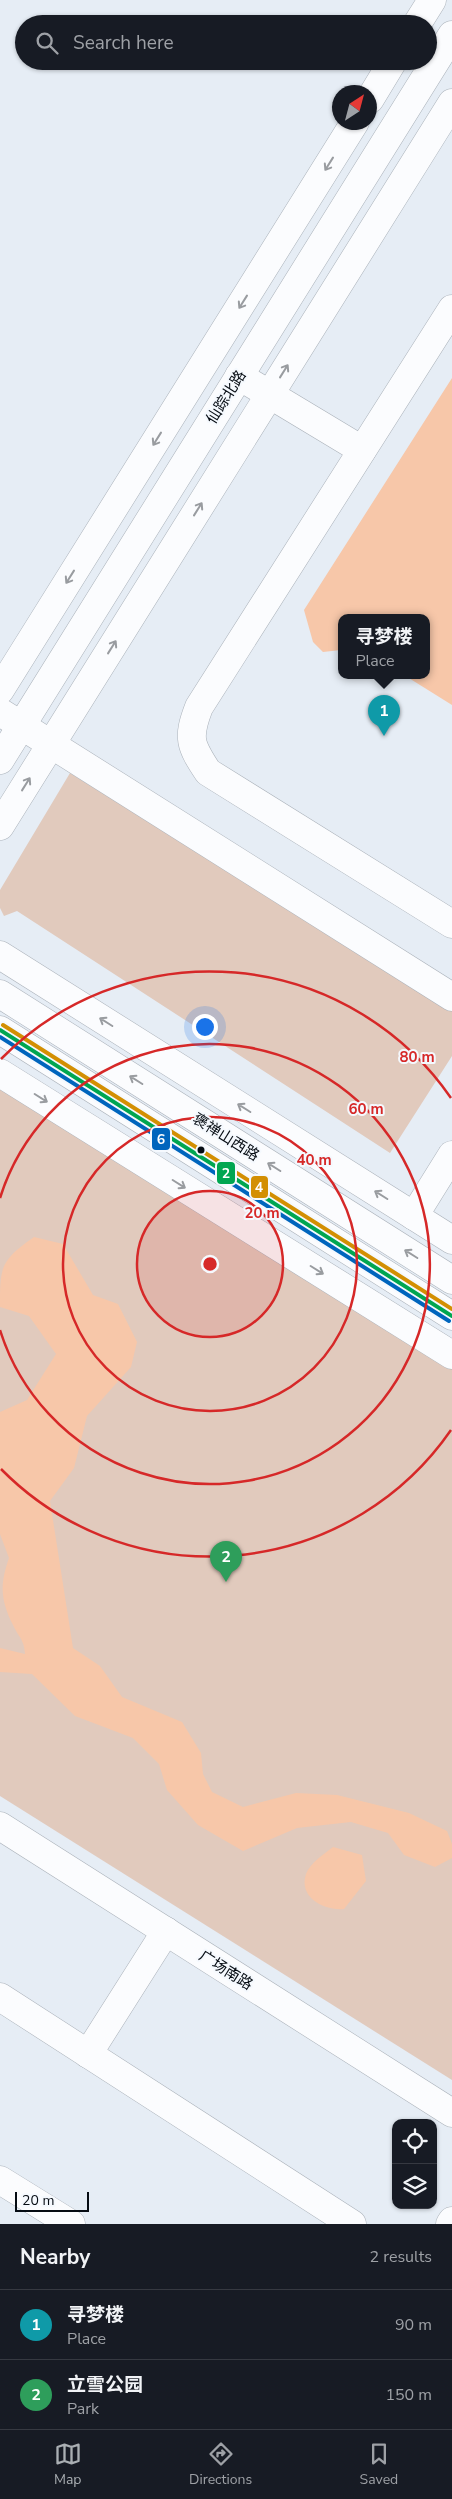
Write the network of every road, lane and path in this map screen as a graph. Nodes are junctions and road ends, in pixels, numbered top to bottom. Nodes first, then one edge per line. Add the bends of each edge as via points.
1 (432, 0) edge
2 (423, 15) edge
3 (452, 35) edge
4 (437, 59) edge
5 (388, 70) edge
6 (430, 70) edge
7 (377, 87) edge
8 (452, 104) edge
9 (350, 130) edge
10 (452, 309) edge
11 (240, 376) junction
12 (362, 450) junction
13 (0, 690) edge
14 (11, 719) edge
15 (0, 760) edge
16 (0, 826) edge
17 (452, 924) edge
18 (0, 955) edge
19 (0, 994) edge
20 (452, 997) edge
21 (0, 1030) edge
22 (0, 1073) edge
23 (452, 1155) edge
24 (414, 1216) junction
25 (452, 1240) edge
26 (452, 1280) edge
27 (452, 1316) edge
28 (452, 1355) edge
29 (0, 1826) edge
30 (166, 1931) junction
31 (0, 1997) edge
32 (88, 2054) junction
33 (452, 2113) edge
34 (0, 2180) edge
35 (452, 2221) edge
36 (70, 2224) edge
37 (352, 2224) edge
38 (450, 2224) edge

1 - 2 street
3 - 4 street, 仙踪北路
5 - 7 street
6 - 11 street, 仙踪北路
16 -> 8 street
9 -> 13 street
10 - 12 street
11 - 12 street
11 - 14 street, 仙踪北路
12 - 17 street via 199,706 191,726 193,748 208,772
14 - 15 street, 仙踪北路
14 - 20 street
24 -> 18 street
26 -> 19 street, 褒禅山西路
21 - 27 street, 褒禅山西路
22 -> 28 street
23 - 24 street
24 - 25 street
29 - 30 street, 广场南路
30 - 32 street
30 - 33 street, 广场南路
31 - 32 street
32 - 37 street
34 - 36 street
35 - 38 street

